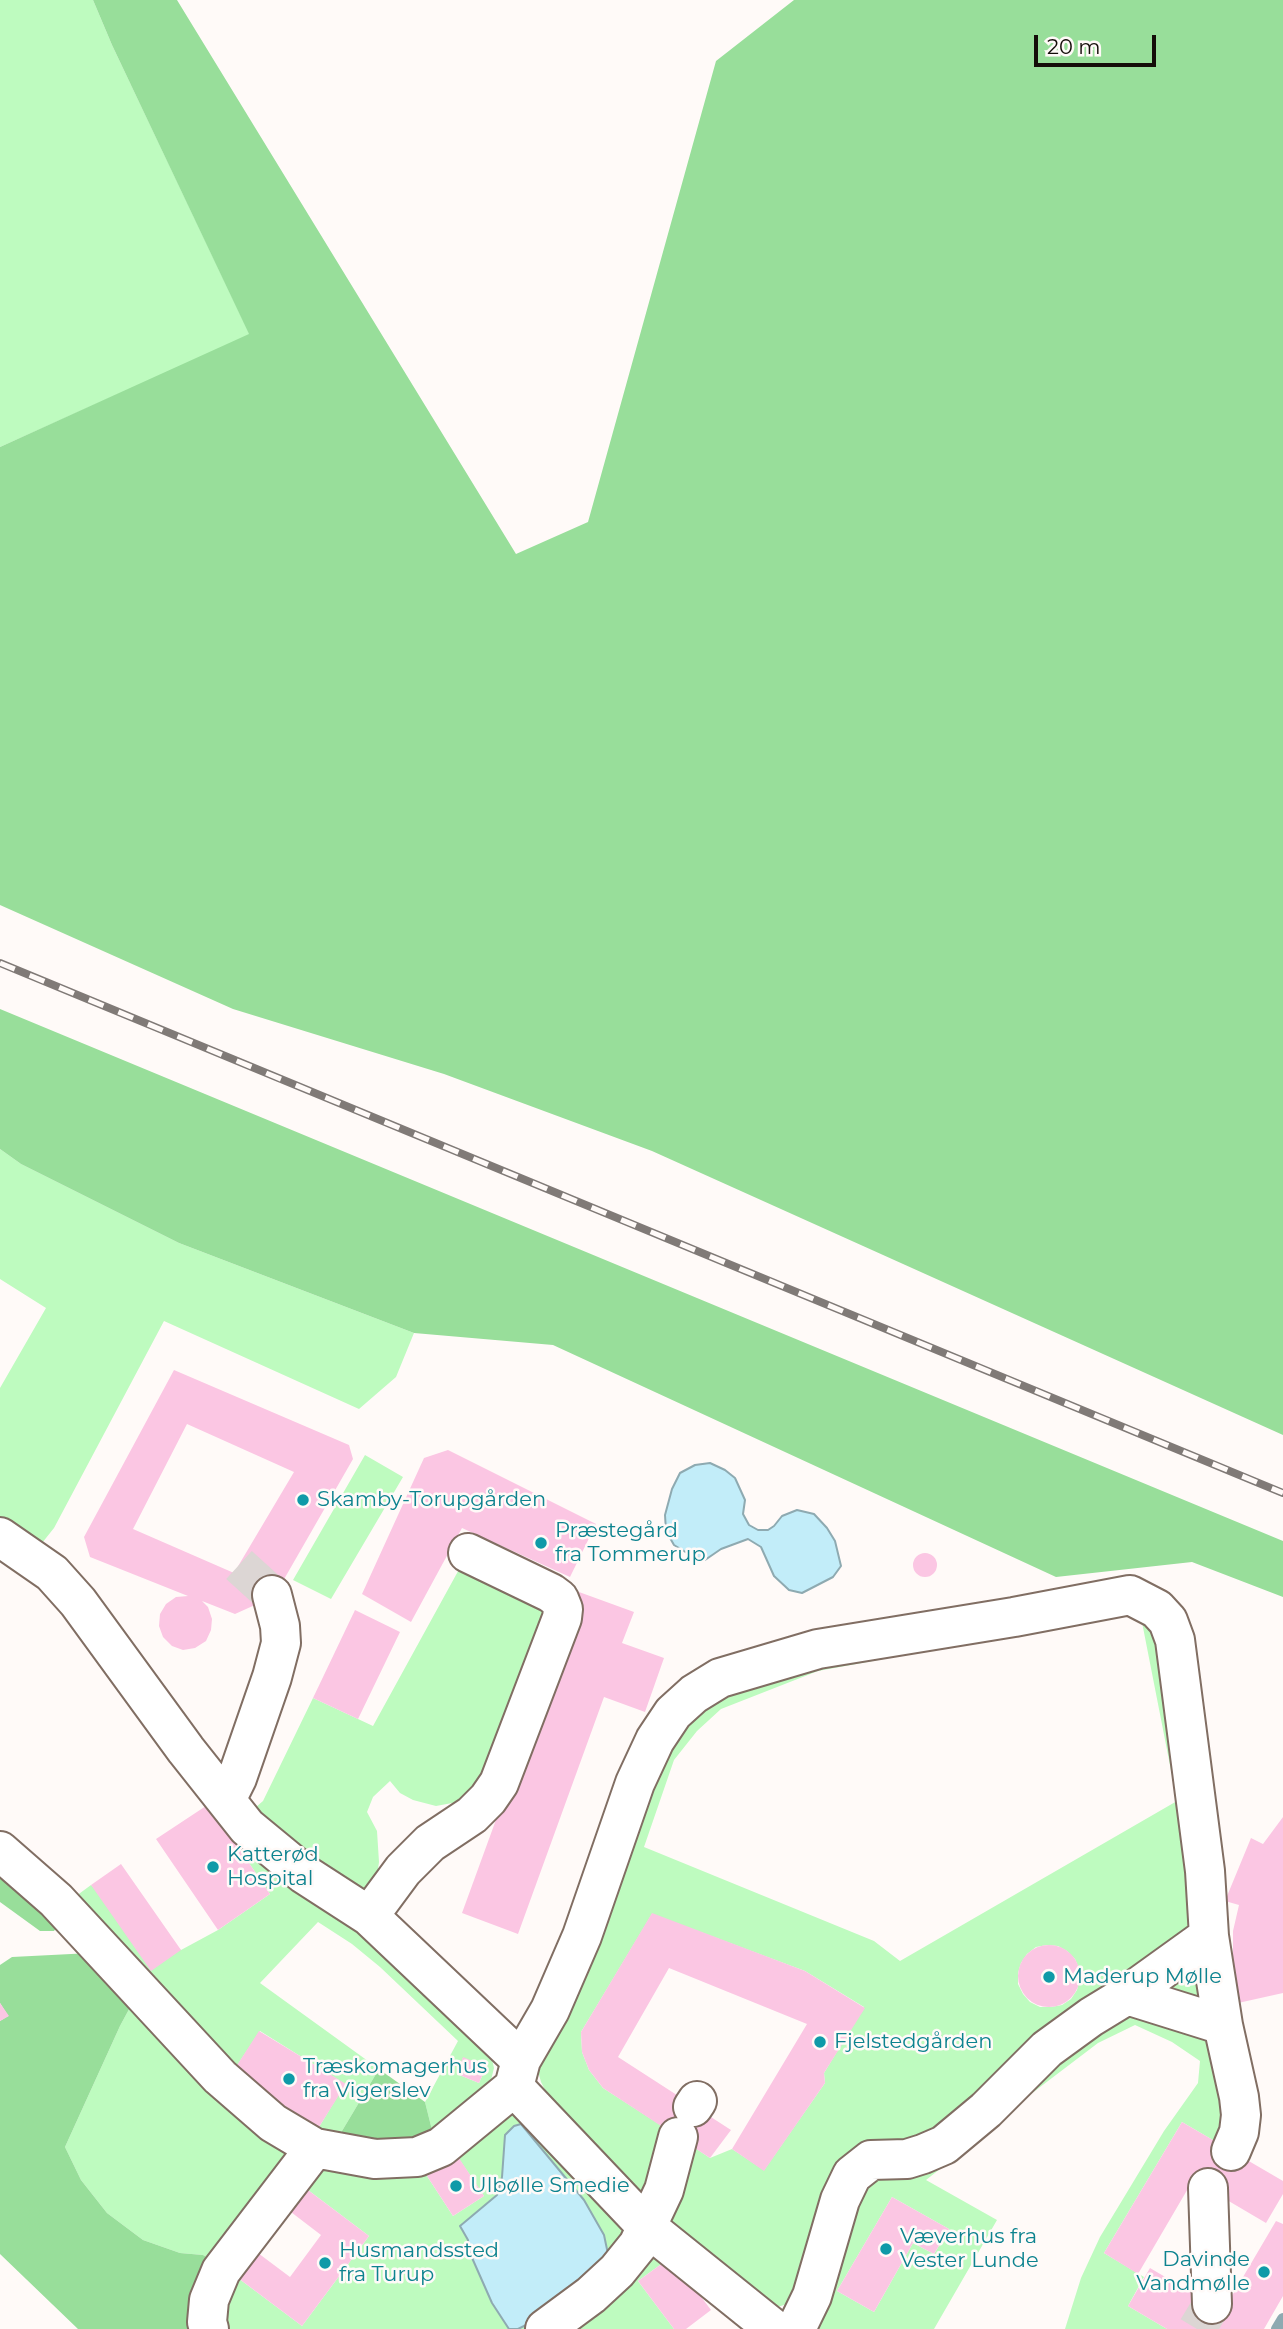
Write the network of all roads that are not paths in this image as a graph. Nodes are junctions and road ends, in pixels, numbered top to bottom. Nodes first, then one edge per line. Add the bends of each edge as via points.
1 (0, 1536) edge
2 (468, 1553) dead end
3 (272, 1595) tunnel mouth
4 (226, 1800) junction
5 (0, 1851) edge
6 (369, 1916) junction
7 (1209, 1936) junction
8 (1128, 1995) junction
9 (1223, 2025) junction
10 (517, 2073) junction
11 (689, 2115) dead end
12 (315, 2148) junction
13 (1231, 2151) dead end
14 (1208, 2188) dead end
15 (647, 2227) junction
16 (1212, 2304) tunnel mouth
17 (209, 2329) edge
18 (545, 2329) edge
19 (774, 2329) edge
20 (796, 2329) edge

1 - 4 street via 52,1573 78,1602
2 - 6 street via 551,1593 563,1609 562,1618 499,1783 472,1815 430,1843 403,1870
3 - 4 street via 281,1643
4 - 6 street via 247,1827 304,1874
5 - 12 street via 56,1900 220,2077 273,2123
6 - 10 street
7 - 8 street
7 - 9 street
7 - 10 street via 1175,1640 1157,1609 1130,1595 818,1649 720,1678 673,1713 635,1783 582,1936
8 - 9 street
8 - 20 street via 1047,2049 944,2145 907,2158 871,2160 852,2175 840,2200 812,2296
9 - 13 street via 1241,2115
10 - 12 street via 441,2147 417,2157 375,2159
10 - 15 street
11 - 15 street
12 - 17 street via 221,2271 209,2300
14 - 16 street
15 - 18 street via 617,2270
15 - 19 street

